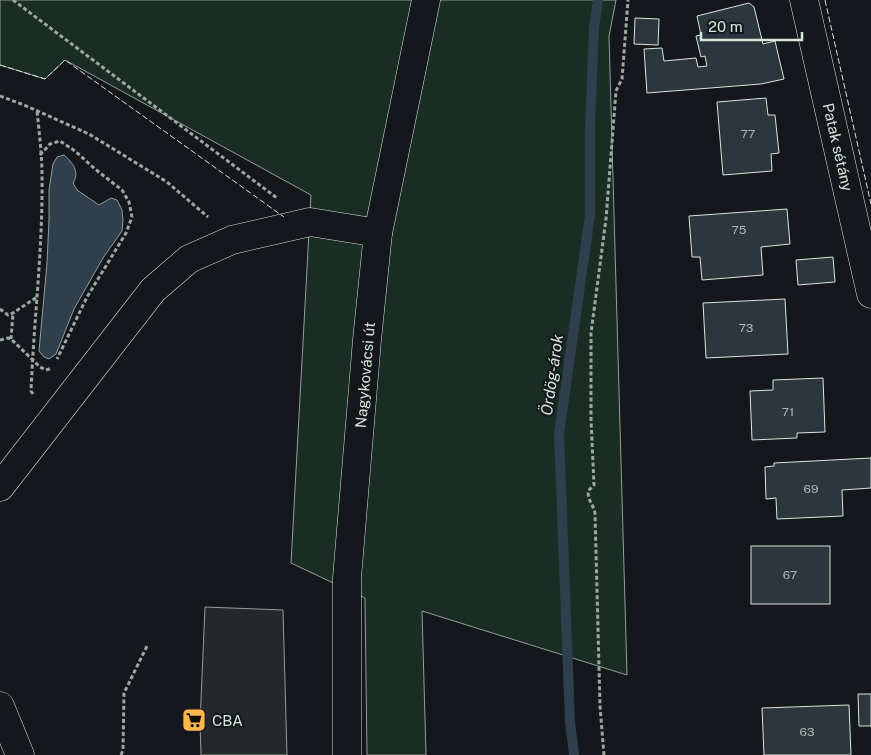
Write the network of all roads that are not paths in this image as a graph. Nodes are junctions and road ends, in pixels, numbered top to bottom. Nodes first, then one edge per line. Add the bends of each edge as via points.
1 (426, 0) edge
2 (804, 0) edge
3 (378, 233) junction
4 (870, 289) edge
5 (0, 487) edge
6 (0, 706) edge
7 (20, 755) edge
8 (348, 755) edge

1 - 3 street, Nagykovácsi út
2 - 4 street, Patak sétány
3 - 5 street via 310,222 232,240 189,259 153,290
3 - 8 street, Nagykovácsi út via 347,578
6 - 7 street

